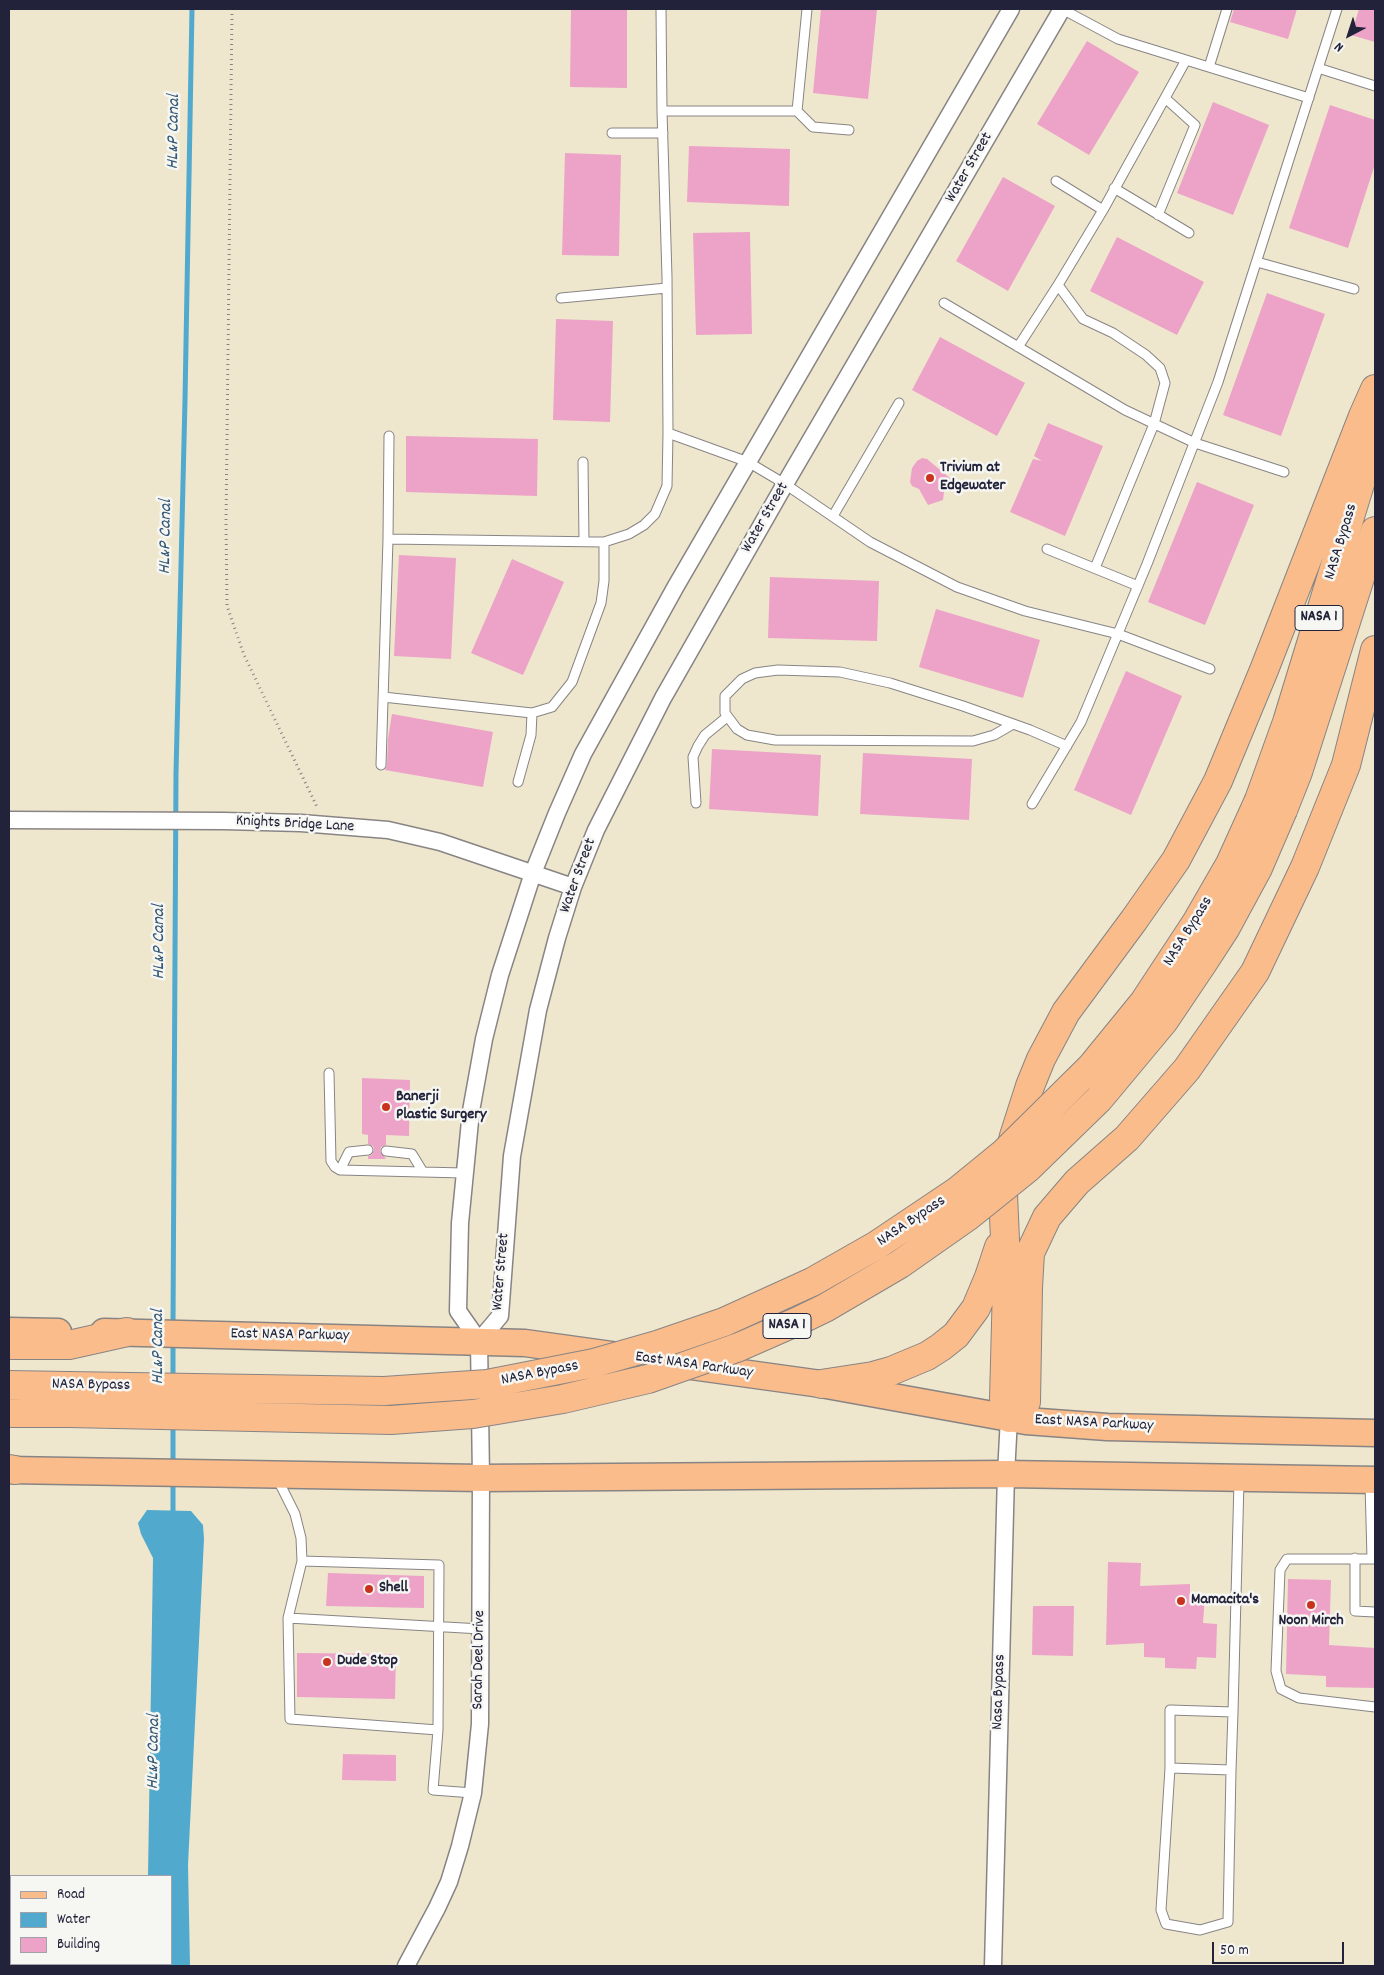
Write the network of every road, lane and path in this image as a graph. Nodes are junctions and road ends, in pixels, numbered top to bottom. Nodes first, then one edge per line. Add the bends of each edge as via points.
1 (232, 9) edge
2 (661, 9) edge
3 (807, 9) edge
4 (1011, 9) edge
5 (1062, 9) edge
6 (1227, 9) edge
7 (1337, 9) edge
8 (1186, 60) junction
9 (1209, 67) junction
10 (1318, 68) junction
11 (1375, 86) edge
12 (1165, 98) junction
13 (1309, 98) junction
14 (662, 111) junction
15 (796, 111) junction
16 (849, 130) dead end
17 (612, 133) dead end
18 (663, 134) junction
19 (1056, 181) dead end
20 (1114, 188) junction
21 (1103, 210) junction
22 (1158, 215) junction
23 (1189, 233) dead end
24 (1257, 262) junction
25 (1058, 285) junction
26 (667, 288) junction
27 (1354, 289) dead end
28 (561, 298) dead end
29 (944, 303) dead end
30 (1018, 347) junction
31 (1375, 389) edge
32 (898, 403) dead end
33 (1154, 424) junction
34 (668, 433) junction
35 (1375, 435) edge
36 (389, 436) dead end
37 (1195, 443) junction
38 (583, 462) dead end
39 (748, 462) junction
40 (1284, 472) dead end
41 (785, 484) junction
42 (833, 516) junction
43 (1375, 532) edge
44 (388, 539) junction
45 (584, 541) junction
46 (604, 542) junction
47 (1047, 549) dead end
48 (1095, 568) junction
49 (1138, 586) junction
50 (1118, 634) junction
51 (1375, 650) edge
52 (1210, 669) dead end
53 (383, 697) junction
54 (532, 713) junction
55 (728, 717) junction
56 (1013, 724) junction
57 (1067, 746) junction
58 (381, 765) dead end
59 (518, 782) dead end
60 (696, 803) dead end
61 (1032, 804) dead end
62 (9, 820) edge
63 (326, 825) junction
64 (533, 873) junction
65 (573, 887) junction
66 (329, 1072) dead end
67 (368, 1150) dead end
68 (386, 1151) dead end
69 (340, 1170) junction
70 (423, 1172) junction
71 (464, 1173) junction
72 (1004, 1229) junction
73 (9, 1331) edge
74 (127, 1332) junction
75 (479, 1341) junction
76 (9, 1345) edge
77 (821, 1384) junction
78 (9, 1385) edge
79 (9, 1413) edge
80 (1009, 1418) junction
81 (1375, 1433) edge
82 (11, 1469) edge
83 (1006, 1474) junction
84 (276, 1475) junction
85 (481, 1478) junction
86 (1239, 1478) junction
87 (1373, 1480) edge
88 (1355, 1558) junction
89 (1373, 1559) edge
90 (302, 1561) junction
91 (1375, 1612) edge
92 (288, 1618) junction
93 (439, 1626) junction
94 (481, 1629) junction
95 (1375, 1707) edge
96 (1233, 1712) junction
97 (438, 1730) junction
98 (1170, 1768) junction
99 (1231, 1770) junction
100 (473, 1794) junction
101 (406, 1966) edge
102 (993, 1966) edge

1 - 63 path via 227,606 244,655
2 - 14 lane
3 - 15 lane
4 - 39 street
5 - 8 lane via 1118,39
5 - 41 street, Water Street
6 - 9 lane
7 - 10 lane
8 - 9 lane
8 - 12 lane
9 - 13 lane
10 - 11 lane
10 - 13 lane
12 - 20 lane
12 - 22 lane via 1195,125
13 - 24 lane
14 - 15 lane
14 - 18 lane
15 - 16 lane via 813,127
17 - 18 lane
18 - 26 lane
19 - 21 lane
20 - 21 lane
20 - 22 lane
21 - 25 lane
22 - 23 lane
24 - 27 lane
24 - 37 lane
25 - 30 lane
25 - 33 lane via 1083,318 1146,355 1160,368 1165,383
26 - 28 lane
26 - 34 lane
29 - 30 lane
30 - 33 lane
31 - 72 highway via 1218,781 1176,860 1079,992 1041,1059 1020,1115 1007,1163 1003,1194
32 - 42 lane
33 - 37 lane
33 - 48 lane
34 - 39 lane
34 - 46 lane via 667,486 655,514 629,534
35 - 78 highway, NASA Bypass / NASA 1, bridge via 1287,722 1259,800 1230,864 1179,950 1126,1026 1073,1086 1005,1152 956,1192 877,1245 812,1282 724,1322 586,1365 487,1384 384,1391
36 - 44 lane
37 - 40 lane
37 - 49 lane
38 - 45 lane
39 - 41 lane
39 - 64 street via 583,754
41 - 42 lane
41 - 65 street, Water Street via 645,730 596,830
42 - 50 lane via 870,542 957,587 1025,611
43 - 79 highway, NASA Bypass / NASA 1, bridge via 1284,810 1244,895 1203,963 1164,1021 1099,1099 1028,1168 967,1217 900,1264 825,1308 722,1354 648,1379 563,1400 473,1414 391,1420
44 - 45 lane
44 - 53 lane
45 - 46 lane
46 - 54 lane via 604,581 600,603 572,682 552,707
47 - 48 lane
48 - 49 lane
49 - 50 lane
50 - 52 lane
50 - 57 lane via 1081,722
51 - 80 highway via 1346,765 1306,867 1255,972 1187,1069 1127,1138 1077,1182 1046,1217 1030,1253 1026,1402
53 - 54 lane
53 - 58 lane
54 - 59 lane via 531,735
55 - 56 lane via 737,729 747,735 775,740 973,741 994,735
55 - 56 lane via 724,696 755,673 831,671 890,683
55 - 60 lane via 705,735 693,757
56 - 57 lane
57 - 61 lane
62 - 63 street, Knights Bridge Lane
63 - 64 street, Knights Bridge Lane via 388,830 440,842
64 - 65 street, Knights Bridge Lane
64 - 71 street via 500,975 484,1039
65 - 75 street, Water Street via 546,976 522,1093 512,1156 500,1316
66 - 69 lane via 331,1161
67 - 69 lane via 349,1152
68 - 70 lane via 412,1154
69 - 70 lane
70 - 71 lane
71 - 75 street via 458,1311
72 - 77 highway via 984,1293 956,1335 927,1356 892,1371
72 - 80 highway via 1007,1285 1004,1399
73 - 74 main road, East NASA Parkway
74 - 75 main road, East NASA Parkway
74 - 76 highway via 69,1345
75 - 77 main road, East NASA Parkway via 525,1343
75 - 85 street, Sarah Deel Drive
77 - 80 main road, East NASA Parkway
80 - 81 main road, East NASA Parkway via 1107,1427
80 - 83 street, Nasa Bypass
82 - 84 main road
83 - 85 main road
83 - 86 main road
83 - 102 street, Nasa Bypass
84 - 85 main road
84 - 90 lane via 295,1514
85 - 94 street, Sarah Deel Drive
86 - 87 main road
86 - 96 lane
87 - 89 lane
88 - 89 lane
88 - 91 lane via 1355,1611
88 - 95 lane via 1287,1559 1280,1570 1276,1671 1281,1689 1299,1698
90 - 92 lane
90 - 93 lane via 439,1565
92 - 93 lane
92 - 97 lane via 290,1719
93 - 94 lane
93 - 97 lane
94 - 100 street, Sarah Deel Drive via 480,1724
96 - 98 lane via 1170,1710
96 - 99 lane
97 - 100 lane via 432,1790
98 - 99 lane
98 - 99 lane via 1161,1910 1166,1924 1200,1930 1228,1922
100 - 101 street, Sarah Deel Drive via 449,1882

